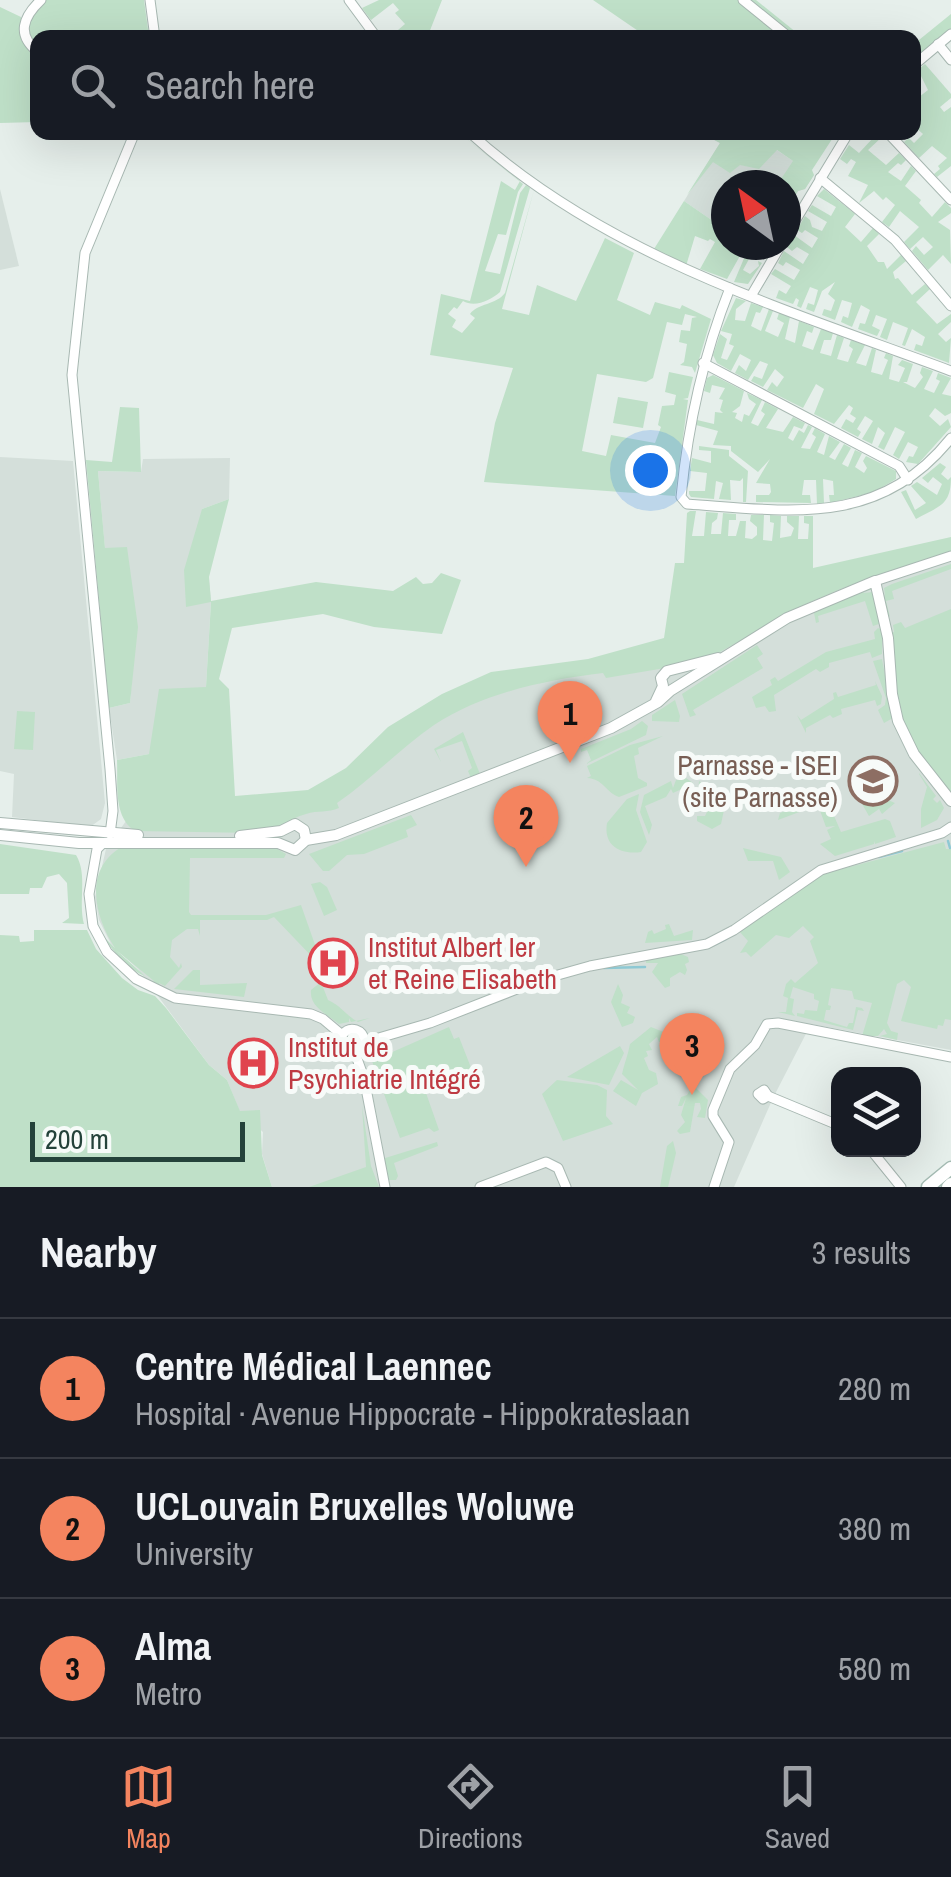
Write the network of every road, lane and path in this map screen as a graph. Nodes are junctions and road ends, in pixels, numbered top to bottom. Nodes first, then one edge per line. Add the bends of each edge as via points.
1 (41, 0) edge
2 (150, 0) edge
3 (348, 0) edge
4 (744, 0) edge
5 (153, 30) edge
6 (371, 30) edge
7 (780, 30) edge
8 (951, 34) edge
9 (938, 44) junction
10 (30, 45) edge
11 (921, 59) edge
12 (951, 60) edge
13 (132, 140) edge
14 (477, 140) edge
15 (844, 140) edge
16 (895, 140) edge
17 (820, 178) junction
18 (951, 200) edge
19 (801, 210) edge
20 (772, 260) edge
21 (730, 288) junction
22 (751, 296) junction
23 (951, 306) edge
24 (704, 363) junction
25 (951, 371) edge
26 (950, 442) edge
27 (908, 480) junction
28 (951, 556) edge
29 (875, 581) junction
30 (729, 654) junction
31 (676, 671) junction
32 (681, 684) junction
33 (667, 689) junction
34 (951, 800) edge
35 (951, 817) edge
36 (0, 824) edge
37 (951, 826) edge
38 (282, 831) junction
39 (0, 835) edge
40 (926, 836) junction
41 (106, 838) junction
42 (306, 840) junction
43 (282, 844) junction
44 (342, 1035) junction
45 (365, 1042) junction
46 (355, 1053) junction
47 (951, 1057) edge
48 (768, 1096) dead end
49 (831, 1122) edge
50 (877, 1157) edge
51 (951, 1168) edge
52 (385, 1187) edge
53 (480, 1187) edge
54 (566, 1187) edge
55 (714, 1187) edge
56 (901, 1187) edge
57 (928, 1187) edge

1 - 10 street via 24,23
2 - 5 street
3 - 6 street
4 - 7 street
8 - 9 street
9 - 11 street
9 - 12 street
13 - 41 street via 81,273 72,375 110,769 113,810
14 - 21 street via 585,219
15 - 17 street
16 - 18 street
17 - 19 street
17 - 23 street via 895,240
20 - 22 street
21 - 22 street
21 - 24 street
22 - 25 street
24 - 27 street via 900,466
24 - 27 street via 686,445 687,504 822,510 871,500
26 - 27 street
28 - 29 street
29 - 30 street via 798,612
29 - 34 street via 898,720 914,754
30 - 31 street
30 - 32 street
31 - 32 street
31 - 33 street via 664,674
32 - 33 street
33 - 42 street via 655,703 594,735 336,835
35 - 40 street
36 - 41 street
37 - 40 street
38 - 41 street
38 - 42 street via 297,824
38 - 43 street
39 - 41 street
40 - 45 street via 821,870 707,944 546,978
41 - 43 street
41 - 44 street via 97,850 92,926 107,952 136,979 175,998 311,1014
42 - 43 street via 295,850
44 - 45 street via 356,1029
44 - 46 street via 344,1050
45 - 46 street
46 - 52 street
47 - 55 street via 767,1024 756,1046 730,1068 714,1110 729,1142
48 - 49 street
50 - 56 street
51 - 57 main road
53 - 54 street via 546,1162 558,1168

